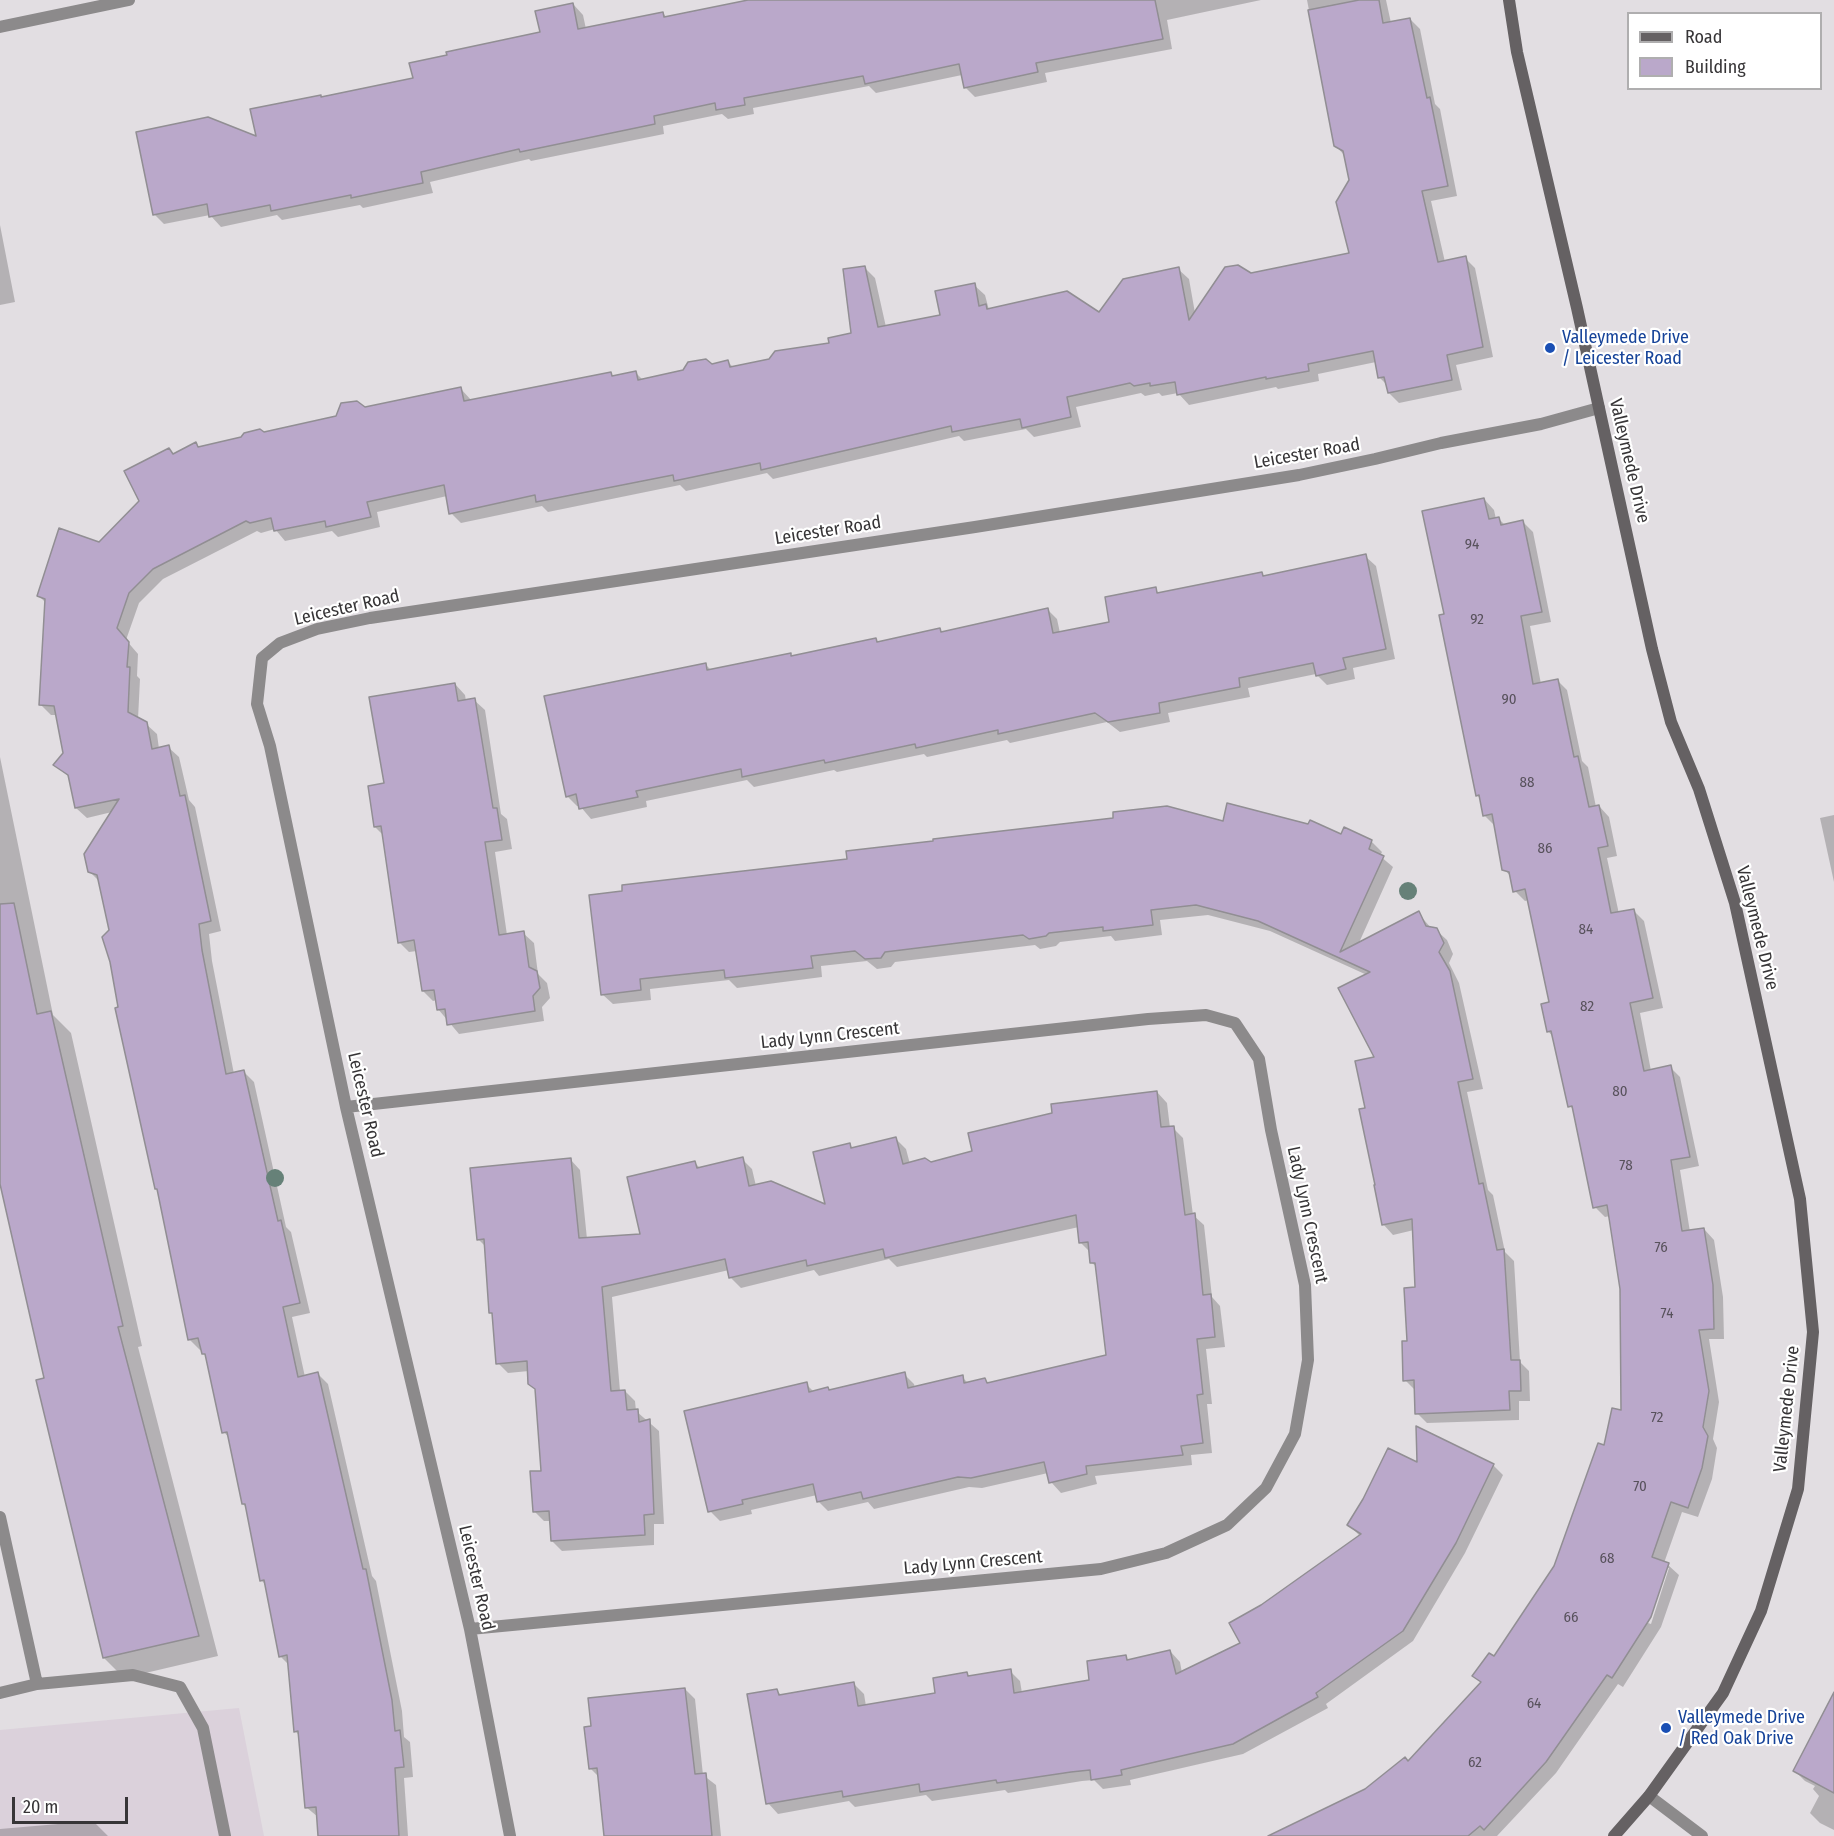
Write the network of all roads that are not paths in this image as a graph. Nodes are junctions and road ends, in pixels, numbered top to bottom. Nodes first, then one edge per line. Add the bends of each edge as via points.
1 (129, 0) edge
2 (1509, 0) edge
3 (0, 27) edge
4 (1599, 408) junction
5 (346, 1107) junction
6 (0, 1517) edge
7 (470, 1629) junction
8 (37, 1684) junction
9 (0, 1693) edge
10 (1649, 1796) junction
11 (225, 1836) edge
12 (510, 1836) edge
13 (1614, 1836) edge
14 (1702, 1836) edge

1 - 3 street
2 - 4 street, Valleymede Drive
4 - 5 street, Leicester Road via 1299,475 370,618 280,643 262,658 256,704 270,746
4 - 10 street, Valleymede Drive via 1671,722 1699,789 1735,903 1800,1199 1813,1332 1798,1489 1761,1611 1723,1694
5 - 7 street, Leicester Road
5 - 7 street, Lady Lynn Crescent via 1206,1015 1235,1023 1259,1059 1305,1285 1308,1360 1295,1434 1266,1488 1227,1525 1166,1553 1101,1569
6 - 8 street
7 - 12 street, Leicester Road
8 - 9 street
8 - 11 street via 133,1674 180,1686 203,1728
10 - 13 street, Valleymede Drive
10 - 14 street

